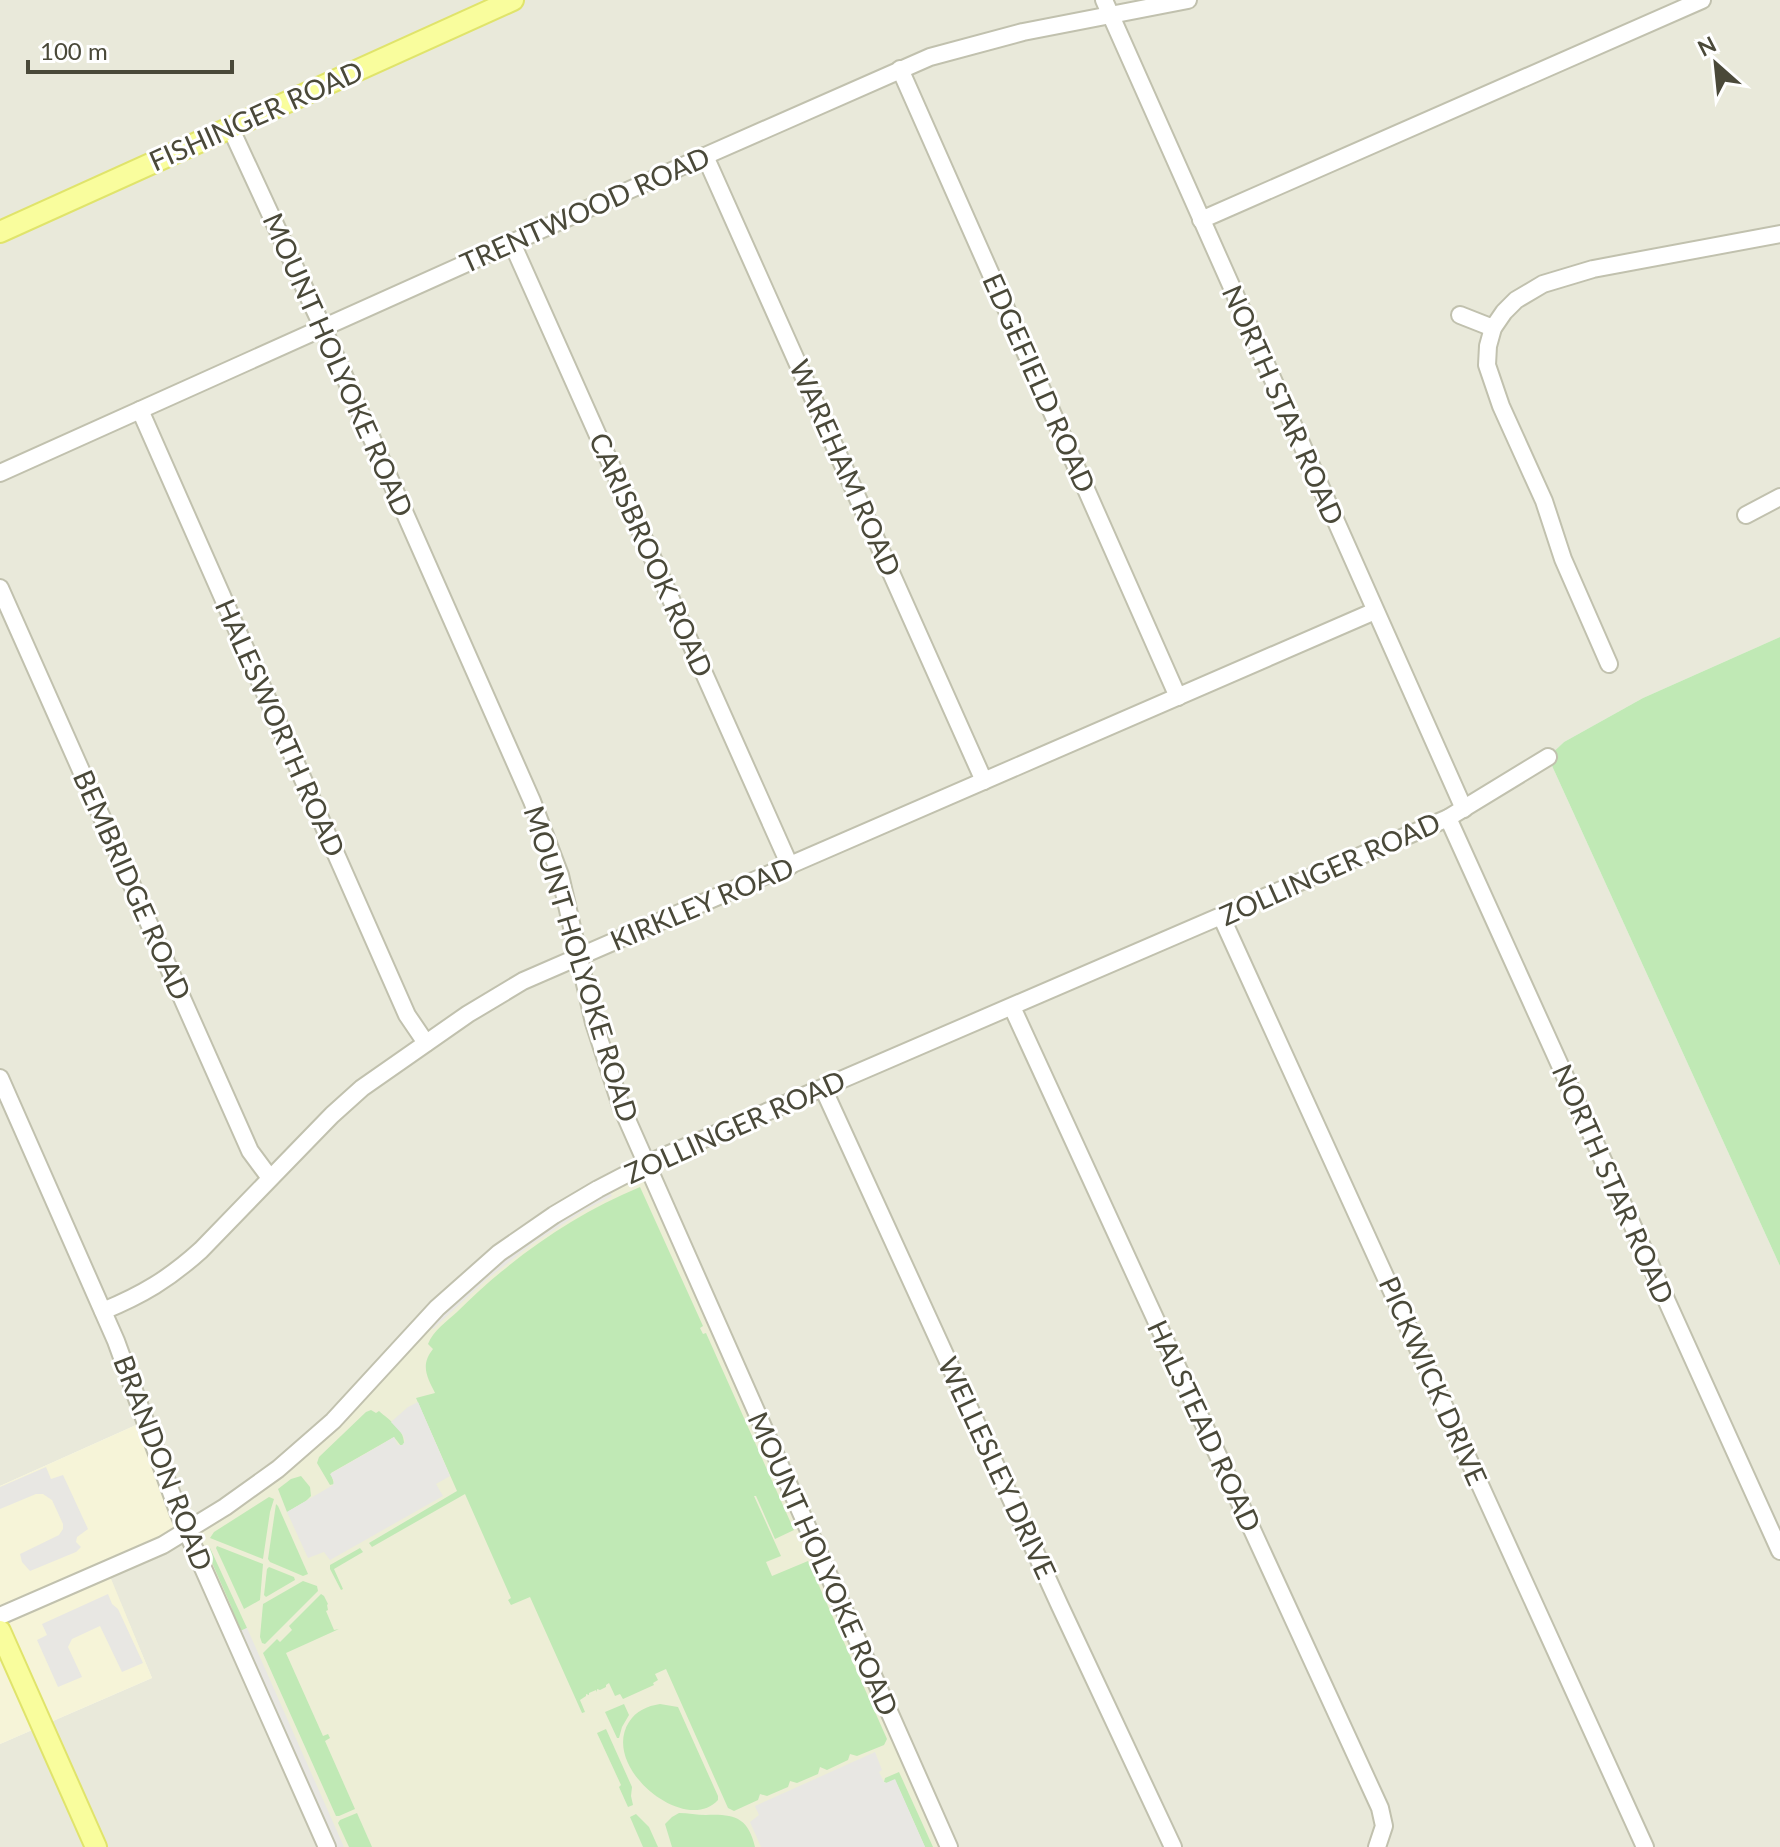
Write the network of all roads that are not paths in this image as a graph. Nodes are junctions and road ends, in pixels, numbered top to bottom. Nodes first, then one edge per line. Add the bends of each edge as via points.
1 (1188, 0) edge
2 (1702, 0) edge
3 (503, 2) edge
4 (1108, 8) edge
5 (900, 69) junction
6 (230, 127) junction
7 (705, 156) junction
8 (1201, 220) junction
9 (0, 232) edge
10 (1780, 234) edge
11 (512, 243) junction
12 (1460, 315) dead end
13 (323, 328) junction
14 (1493, 328) junction
15 (140, 410) junction
16 (0, 473) edge
17 (1780, 497) edge
18 (1746, 515) dead end
19 (0, 588) edge
20 (1375, 611) junction
21 (1609, 664) dead end
22 (1178, 697) junction
23 (1548, 757) dead end
24 (984, 781) junction
25 (1464, 809) junction
26 (1448, 818) junction
27 (790, 866) junction
28 (1221, 916) junction
29 (580, 956) junction
30 (1012, 1007) junction
31 (426, 1043) junction
32 (0, 1078) edge
33 (823, 1088) junction
34 (646, 1164) junction
35 (270, 1178) junction
36 (103, 1311) junction
37 (187, 1531) junction
38 (1780, 1551) edge
39 (0, 1616) edge
40 (0, 1631) edge
41 (96, 1847) edge
42 (327, 1847) edge
43 (949, 1847) edge
44 (1173, 1847) edge
45 (1377, 1847) edge
46 (1645, 1847) edge

1 - 4 street, TRENTWOOD ROAD
2 - 8 street
3 - 6 main road, FISHINGER ROAD
4 - 5 street, TRENTWOOD ROAD
4 - 8 street, NORTH STAR ROAD
5 - 7 street, TRENTWOOD ROAD
5 - 22 street, EDGEFIELD ROAD
6 - 9 main road, FISHINGER ROAD
6 - 13 street, MOUNT HOLYOKE ROAD
7 - 11 street, TRENTWOOD ROAD
7 - 24 street, WAREHAM ROAD
8 - 20 street, NORTH STAR ROAD
10 - 14 street via 1593,269 1543,284 1516,300
11 - 13 street, TRENTWOOD ROAD
11 - 27 street, CARISBROOK ROAD
12 - 14 street
13 - 15 street, TRENTWOOD ROAD
13 - 29 street, MOUNT HOLYOKE ROAD via 532,801 560,875
14 - 21 street via 1487,365 1501,406
15 - 16 street, TRENTWOOD ROAD
15 - 31 street, HALESWORTH ROAD via 407,1015
17 - 18 street
19 - 35 street, BEMBRIDGE ROAD via 250,1151
20 - 22 street, KIRKLEY ROAD
20 - 25 street, NORTH STAR ROAD
22 - 24 street, KIRKLEY ROAD
23 - 25 street, ZOLLINGER ROAD
24 - 27 street, KIRKLEY ROAD
25 - 26 street, ZOLLINGER ROAD
26 - 28 street, ZOLLINGER ROAD
26 - 38 street, NORTH STAR ROAD
27 - 29 street, KIRKLEY ROAD
28 - 30 street, ZOLLINGER ROAD
28 - 46 street, PICKWICK DRIVE
29 - 31 street, KIRKLEY ROAD via 523,981
29 - 34 street, MOUNT HOLYOKE ROAD via 594,1023
30 - 33 street, ZOLLINGER ROAD
30 - 45 street, HALSTEAD ROAD via 1380,1808 1384,1826
31 - 35 street, KIRKLEY ROAD via 362,1088
32 - 36 street, BRANDON ROAD
33 - 34 street, ZOLLINGER ROAD
33 - 44 street, WELLESLEY DRIVE
34 - 37 street, ZOLLINGER ROAD via 554,1215 499,1253 437,1308 333,1421 278,1469
34 - 43 street, MOUNT HOLYOKE ROAD
35 - 36 street, KIRKLEY ROAD via 179,1270
36 - 37 street, BRANDON ROAD
37 - 39 street, ZOLLINGER ROAD
37 - 42 street, BRANDON ROAD
40 - 41 main road

